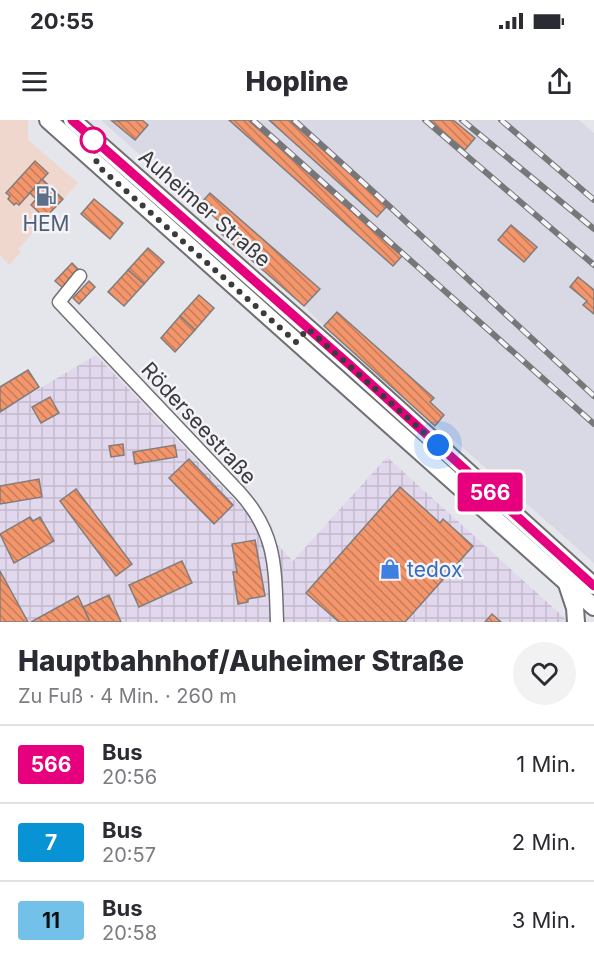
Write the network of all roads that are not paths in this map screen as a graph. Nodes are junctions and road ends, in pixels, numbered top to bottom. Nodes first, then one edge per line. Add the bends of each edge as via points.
1 (48, 120) edge
2 (72, 120) edge
3 (80, 276) dead end
4 (308, 329) junction
5 (296, 342) junction
6 (565, 581) junction
7 (594, 586) edge
8 (594, 607) edge
9 (277, 622) edge
10 (576, 622) edge

1 - 5 main road, Auheimer Straße
2 - 4 main road, Auheimer Straße
3 - 9 street, Röderseestraße via 59,302 240,493 261,521 274,566
4 - 5 street
4 - 7 main road, Auheimer Straße
5 - 6 main road, Auheimer Straße
6 - 8 main road, Auheimer Straße
6 - 10 main road

